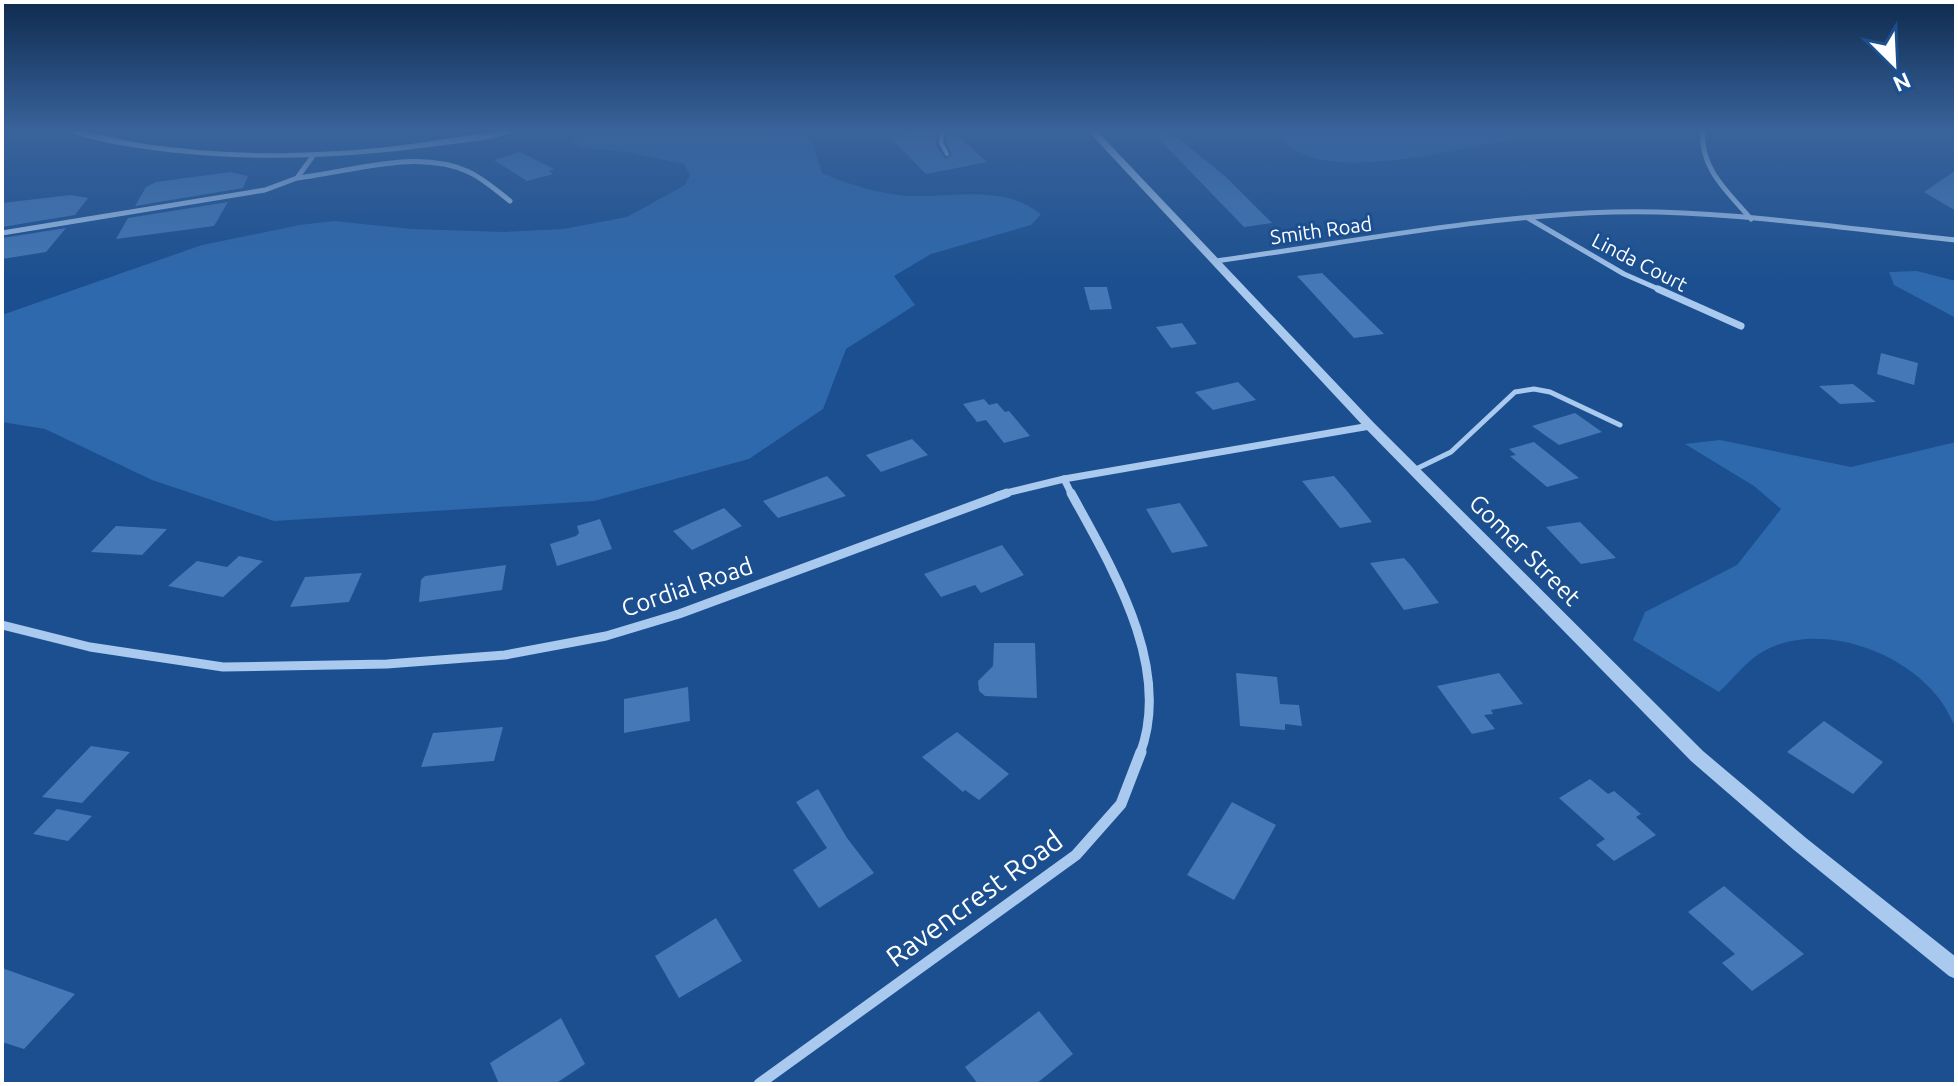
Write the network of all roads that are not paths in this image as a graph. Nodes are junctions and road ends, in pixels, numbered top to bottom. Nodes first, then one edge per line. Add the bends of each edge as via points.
1 (286, 182) edge
2 (485, 182) edge
3 (1140, 182) edge
4 (1720, 182) edge
5 (510, 201) dead end
6 (1527, 218) junction
7 (1751, 219) junction
8 (2, 233) edge
9 (1956, 240) edge
10 (1216, 261) junction
11 (1741, 326) dead end
12 (1620, 425) dead end
13 (1370, 426) junction
14 (1414, 470) junction
15 (1064, 479) junction
16 (2, 625) edge
17 (1956, 969) edge
18 (759, 1084) edge

1 - 8 street via 244,195
2 - 5 street
3 - 10 street, Gomer Street
4 - 7 street
6 - 7 street, Smith Road via 1614,212
6 - 10 street, Smith Road
6 - 11 street, Linda Court via 1624,274
7 - 9 street, Smith Road
10 - 13 street, Gomer Street
12 - 14 lane via 1550,392 1515,392 1451,452
13 - 14 street, Gomer Street
13 - 15 street, Cordial Road
14 - 17 street, Gomer Street via 1697,756
15 - 16 street, Cordial Road via 996,495 679,614 606,636 505,655 223,667 90,647
15 - 18 street, Ravencrest Road via 1109,563 1150,685 1149,731 1121,804 1076,855

